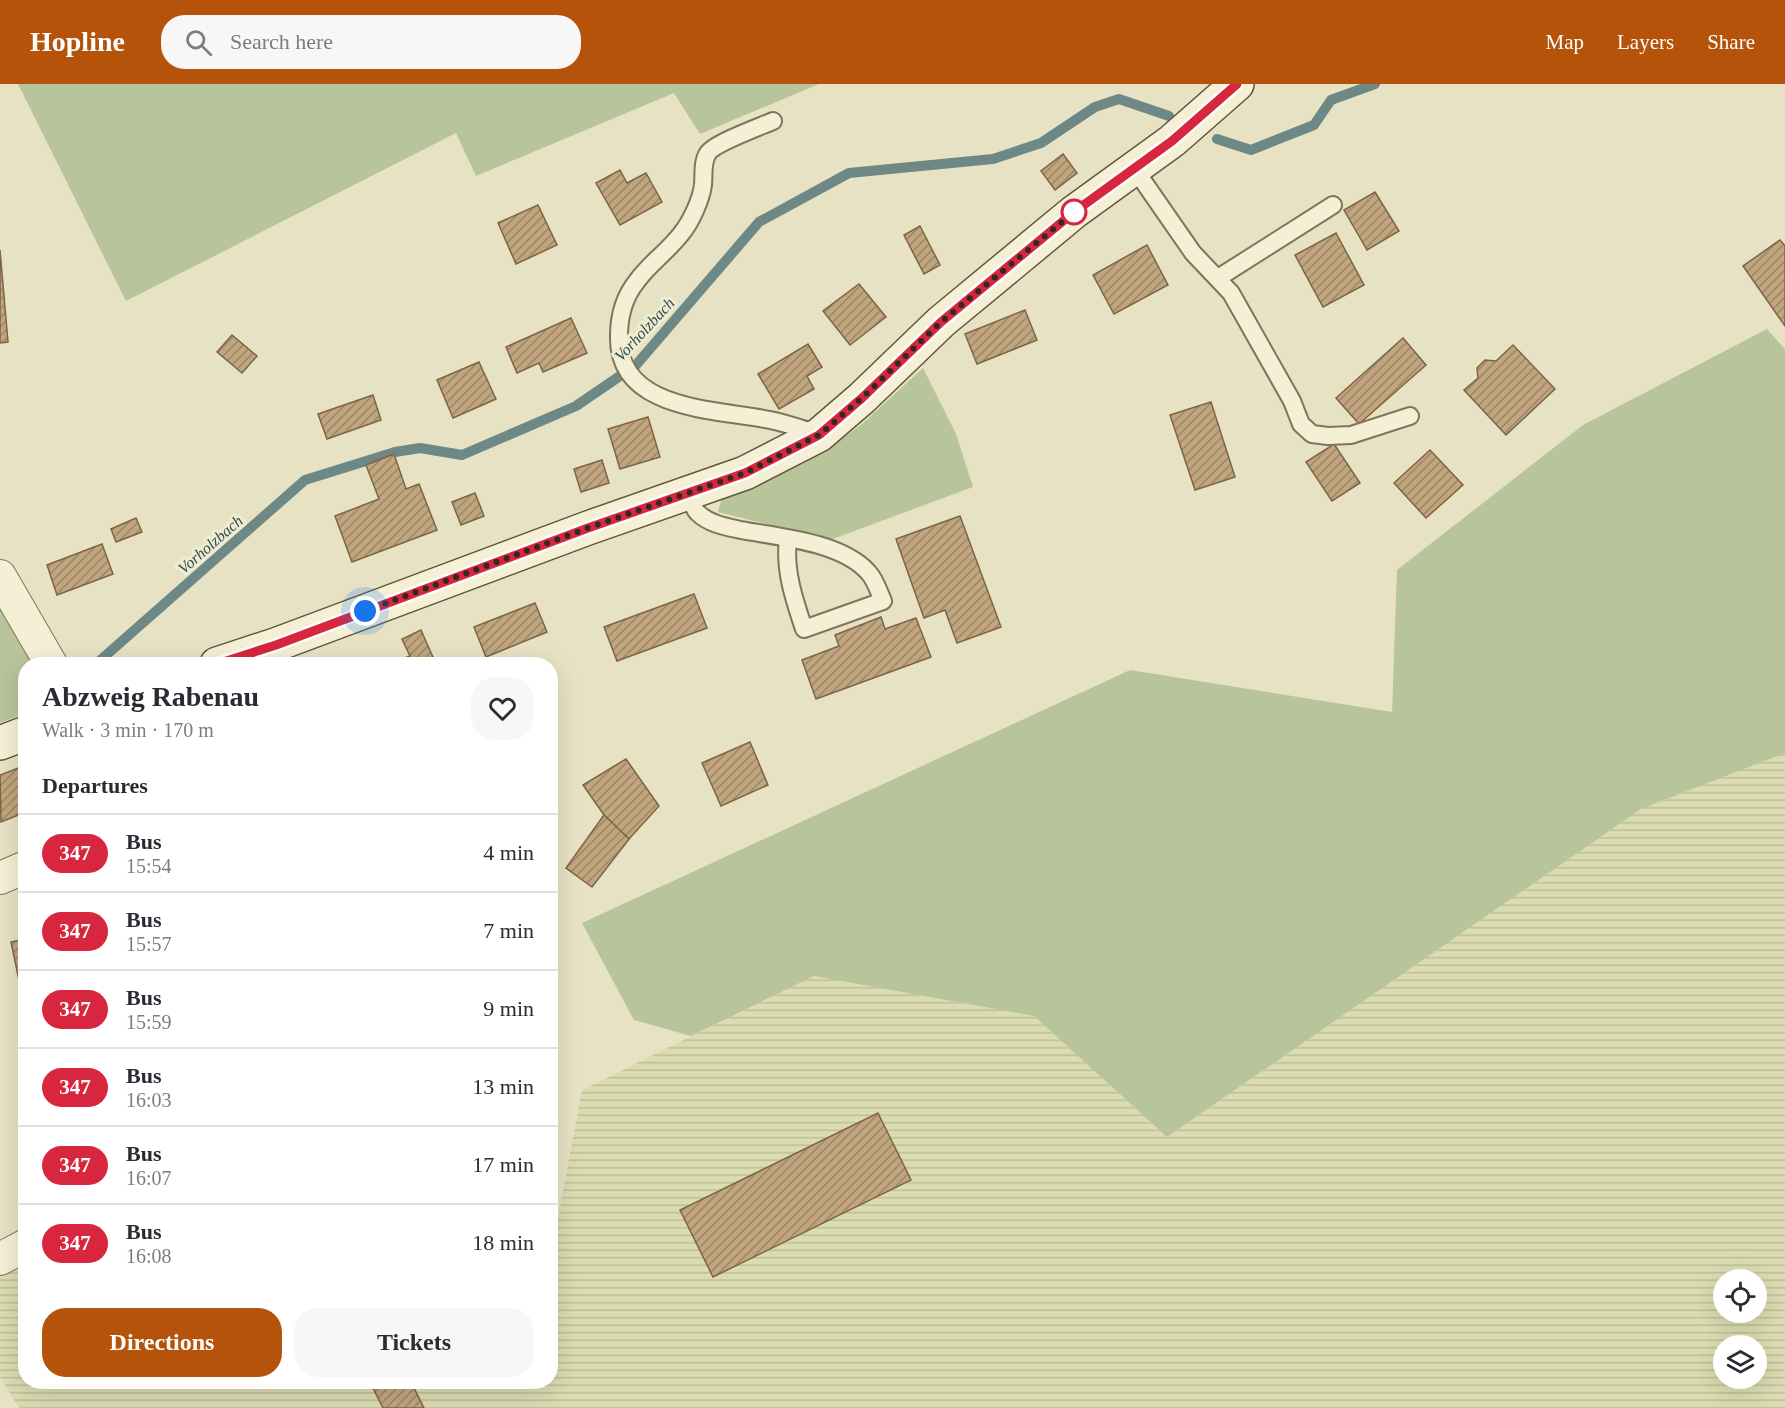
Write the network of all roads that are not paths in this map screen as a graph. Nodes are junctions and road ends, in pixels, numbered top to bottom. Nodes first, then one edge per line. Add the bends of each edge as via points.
1 (1237, 84) edge
2 (773, 121) dead end
3 (1134, 168) junction
4 (1333, 205) dead end
5 (1218, 278) junction
6 (1410, 416) dead end
7 (819, 435) junction
8 (690, 492) junction
9 (788, 539) junction
10 (0, 576) edge
11 (47, 657) edge
12 (236, 657) edge
13 (18, 736) edge
14 (0, 743) edge
15 (18, 870) edge
16 (0, 878) edge
17 (18, 1249) edge
18 (0, 1259) edge

1 - 3 street via 1172,141
2 - 7 lane via 708,153 703,187 682,233 637,280 621,308 619,353 631,377 660,398 773,420
3 - 5 lane via 1193,253
3 - 7 street via 1074,212 941,322
4 - 5 lane
5 - 6 lane via 1231,293 1301,424 1312,435 1351,435
7 - 8 street via 745,473
8 - 9 lane via 696,512 706,520
8 - 12 street
9 - 9 lane via 815,544 860,564 870,574 883,601 804,629 789,575
10 - 11 street
13 - 14 street
15 - 16 street
17 - 18 street

